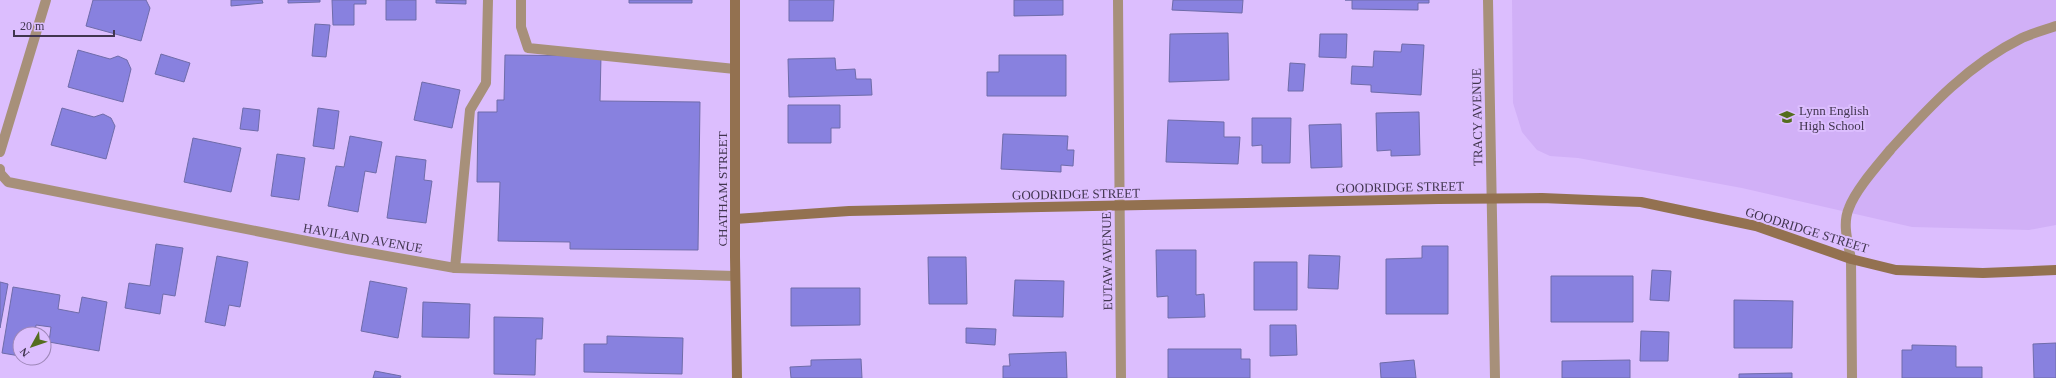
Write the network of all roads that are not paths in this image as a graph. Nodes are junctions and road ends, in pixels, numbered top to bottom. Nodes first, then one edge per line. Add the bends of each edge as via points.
1 (46, 0) edge
2 (488, 0) edge
3 (521, 0) edge
4 (735, 0) edge
5 (1118, 0) edge
6 (1488, 0) edge
7 (2056, 26) edge
8 (735, 70) junction
9 (0, 152) edge
10 (0, 169) edge
11 (1492, 199) junction
12 (1119, 206) junction
13 (735, 219) junction
14 (1851, 259) junction
15 (455, 268) junction
16 (2056, 270) edge
17 (735, 276) junction
18 (737, 378) edge
19 (1121, 378) edge
20 (1495, 378) edge
21 (1852, 378) edge

1 - 9 street
2 - 15 street via 486,83 470,110
3 - 8 street via 520,27 528,48
4 - 8 street, CHATHAM STREET
5 - 12 street, EUTAW AVENUE
6 - 11 street, TRACY AVENUE
7 - 14 street via 2022,38 1964,74 1925,111 1873,170 1849,207 1845,223
8 - 13 street, CHATHAM STREET
10 - 15 street, HAVILAND AVENUE via 0,173 8,182
11 - 12 street, GOODRIDGE STREET
11 - 14 street, GOODRIDGE STREET via 1542,198 1641,202 1756,226
11 - 20 street, TRACY AVENUE
12 - 13 street, GOODRIDGE STREET via 850,211
12 - 19 street, EUTAW AVENUE
13 - 17 street, CHATHAM STREET
14 - 16 street, GOODRIDGE STREET via 1896,270 1982,274
14 - 21 street
15 - 17 street, HAVILAND AVENUE
17 - 18 street, CHATHAM STREET

